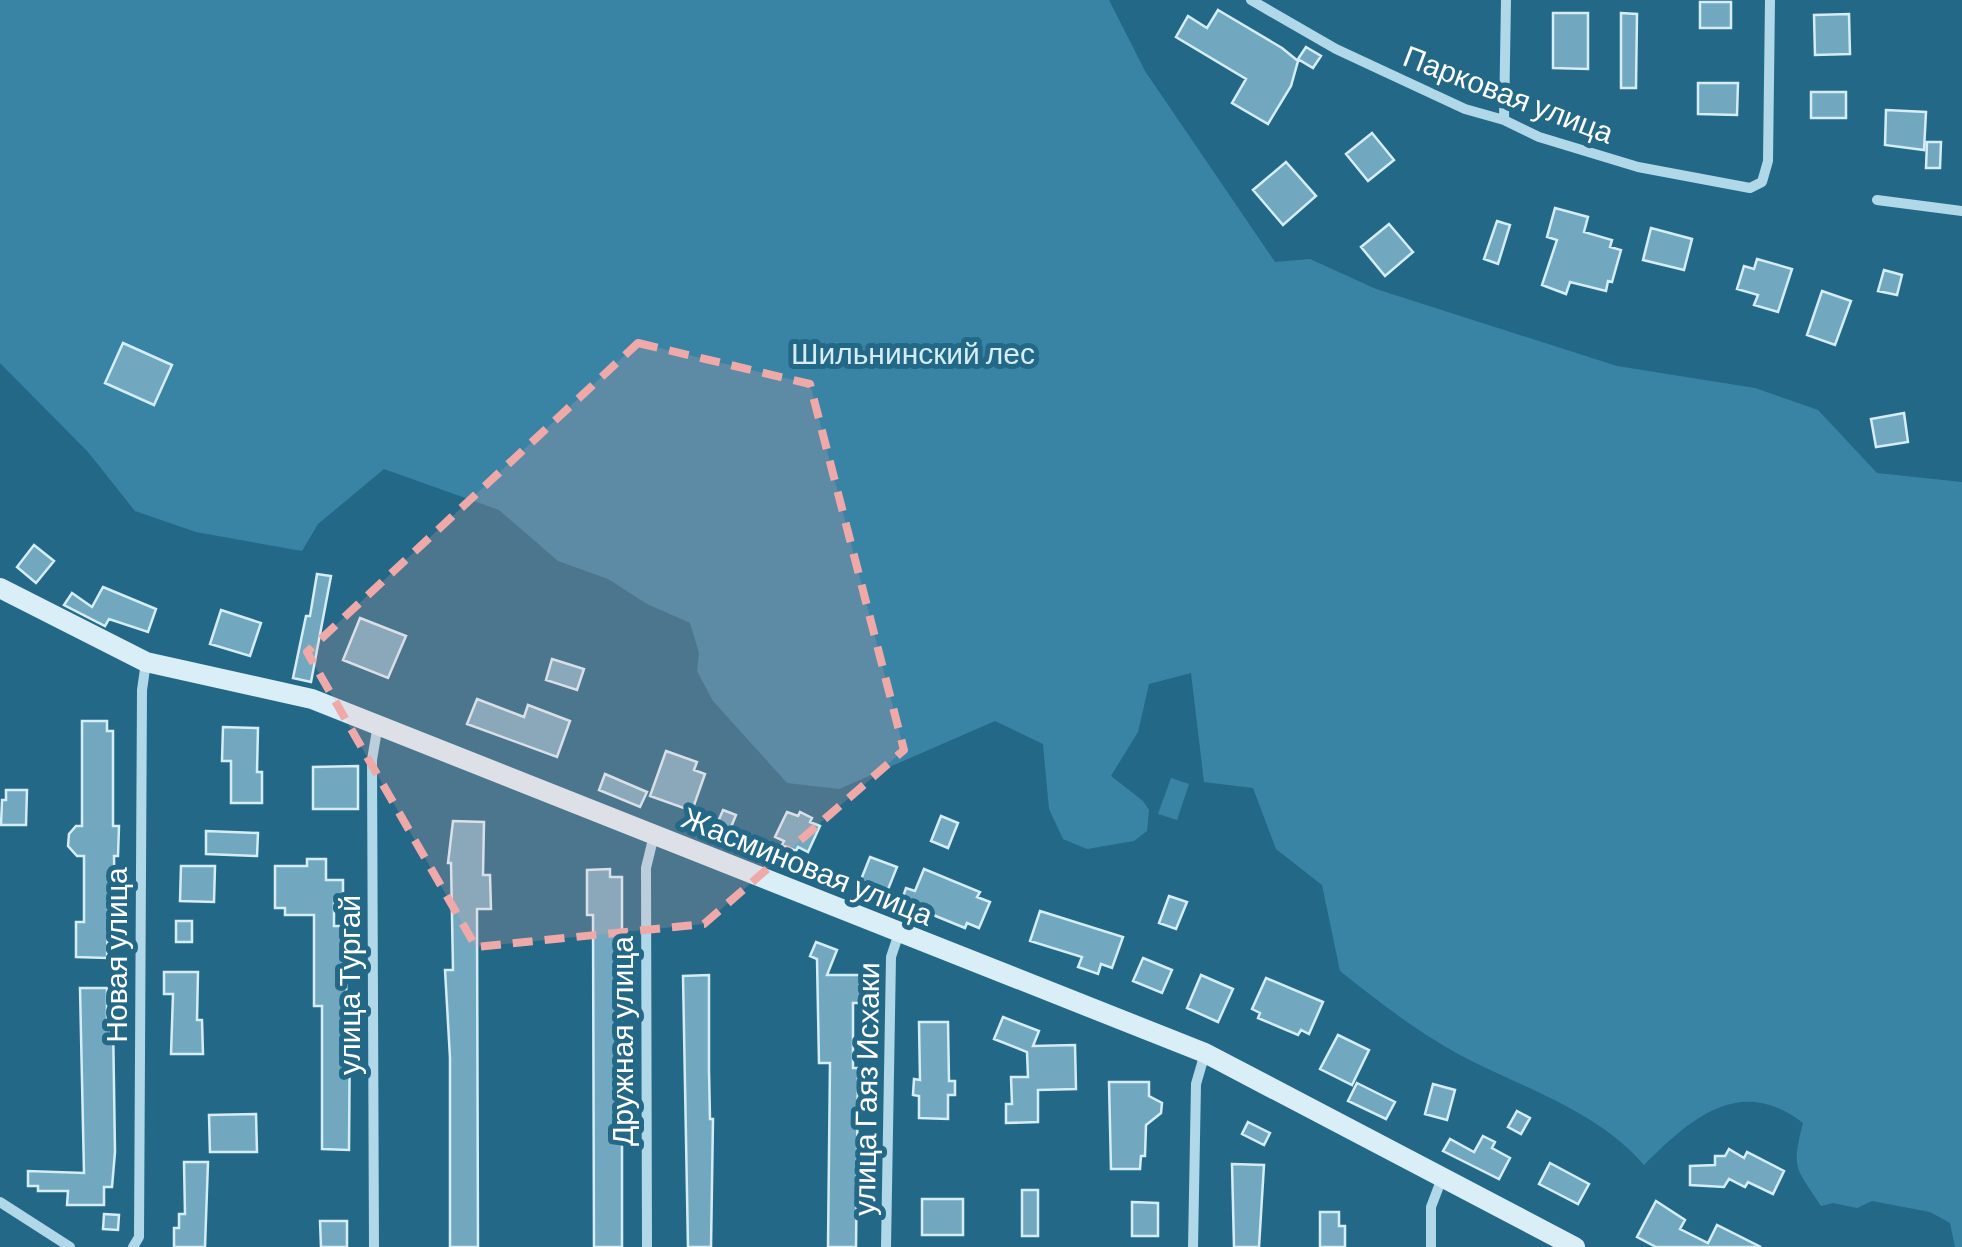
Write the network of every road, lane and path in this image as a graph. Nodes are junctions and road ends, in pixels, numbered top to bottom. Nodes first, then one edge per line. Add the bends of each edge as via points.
1 (1251, 0) edge
2 (1506, 0) edge
3 (1770, 0) edge
4 (1504, 120) junction
5 (1877, 200) dead end
6 (1962, 211) edge
7 (0, 588) edge
8 (146, 662) junction
9 (378, 724) junction
10 (654, 836) junction
11 (898, 934) junction
12 (1205, 1053) junction
13 (1442, 1178) junction
14 (0, 1202) edge
15 (70, 1247) edge
16 (133, 1247) edge
17 (374, 1247) edge
18 (647, 1247) edge
19 (886, 1247) edge
20 (1192, 1247) edge
21 (1431, 1247) edge
22 (1575, 1247) edge

1 - 4 street, Парковая улица via 1336,50
2 - 4 street
3 - 4 street, Парковая улица via 1768,161 1762,182 1750,188 1638,168
5 - 6 street
7 - 8 street, Жасминовая улица
8 - 9 street, Жасминовая улица via 298,694
8 - 16 street, Новая улица via 139,1238
9 - 10 street, Жасминовая улица
9 - 17 street, улица Тургай via 372,760
10 - 11 street, Жасминовая улица
10 - 18 street, Дружная улица via 646,868
11 - 12 street, Жасминовая улица
11 - 19 street, улица Гаяз Исхаки via 890,974
12 - 13 street, Жасминовая улица
12 - 20 street via 1196,1084
13 - 21 street via 1431,1207
13 - 22 street, Жасминовая улица
14 - 15 street

